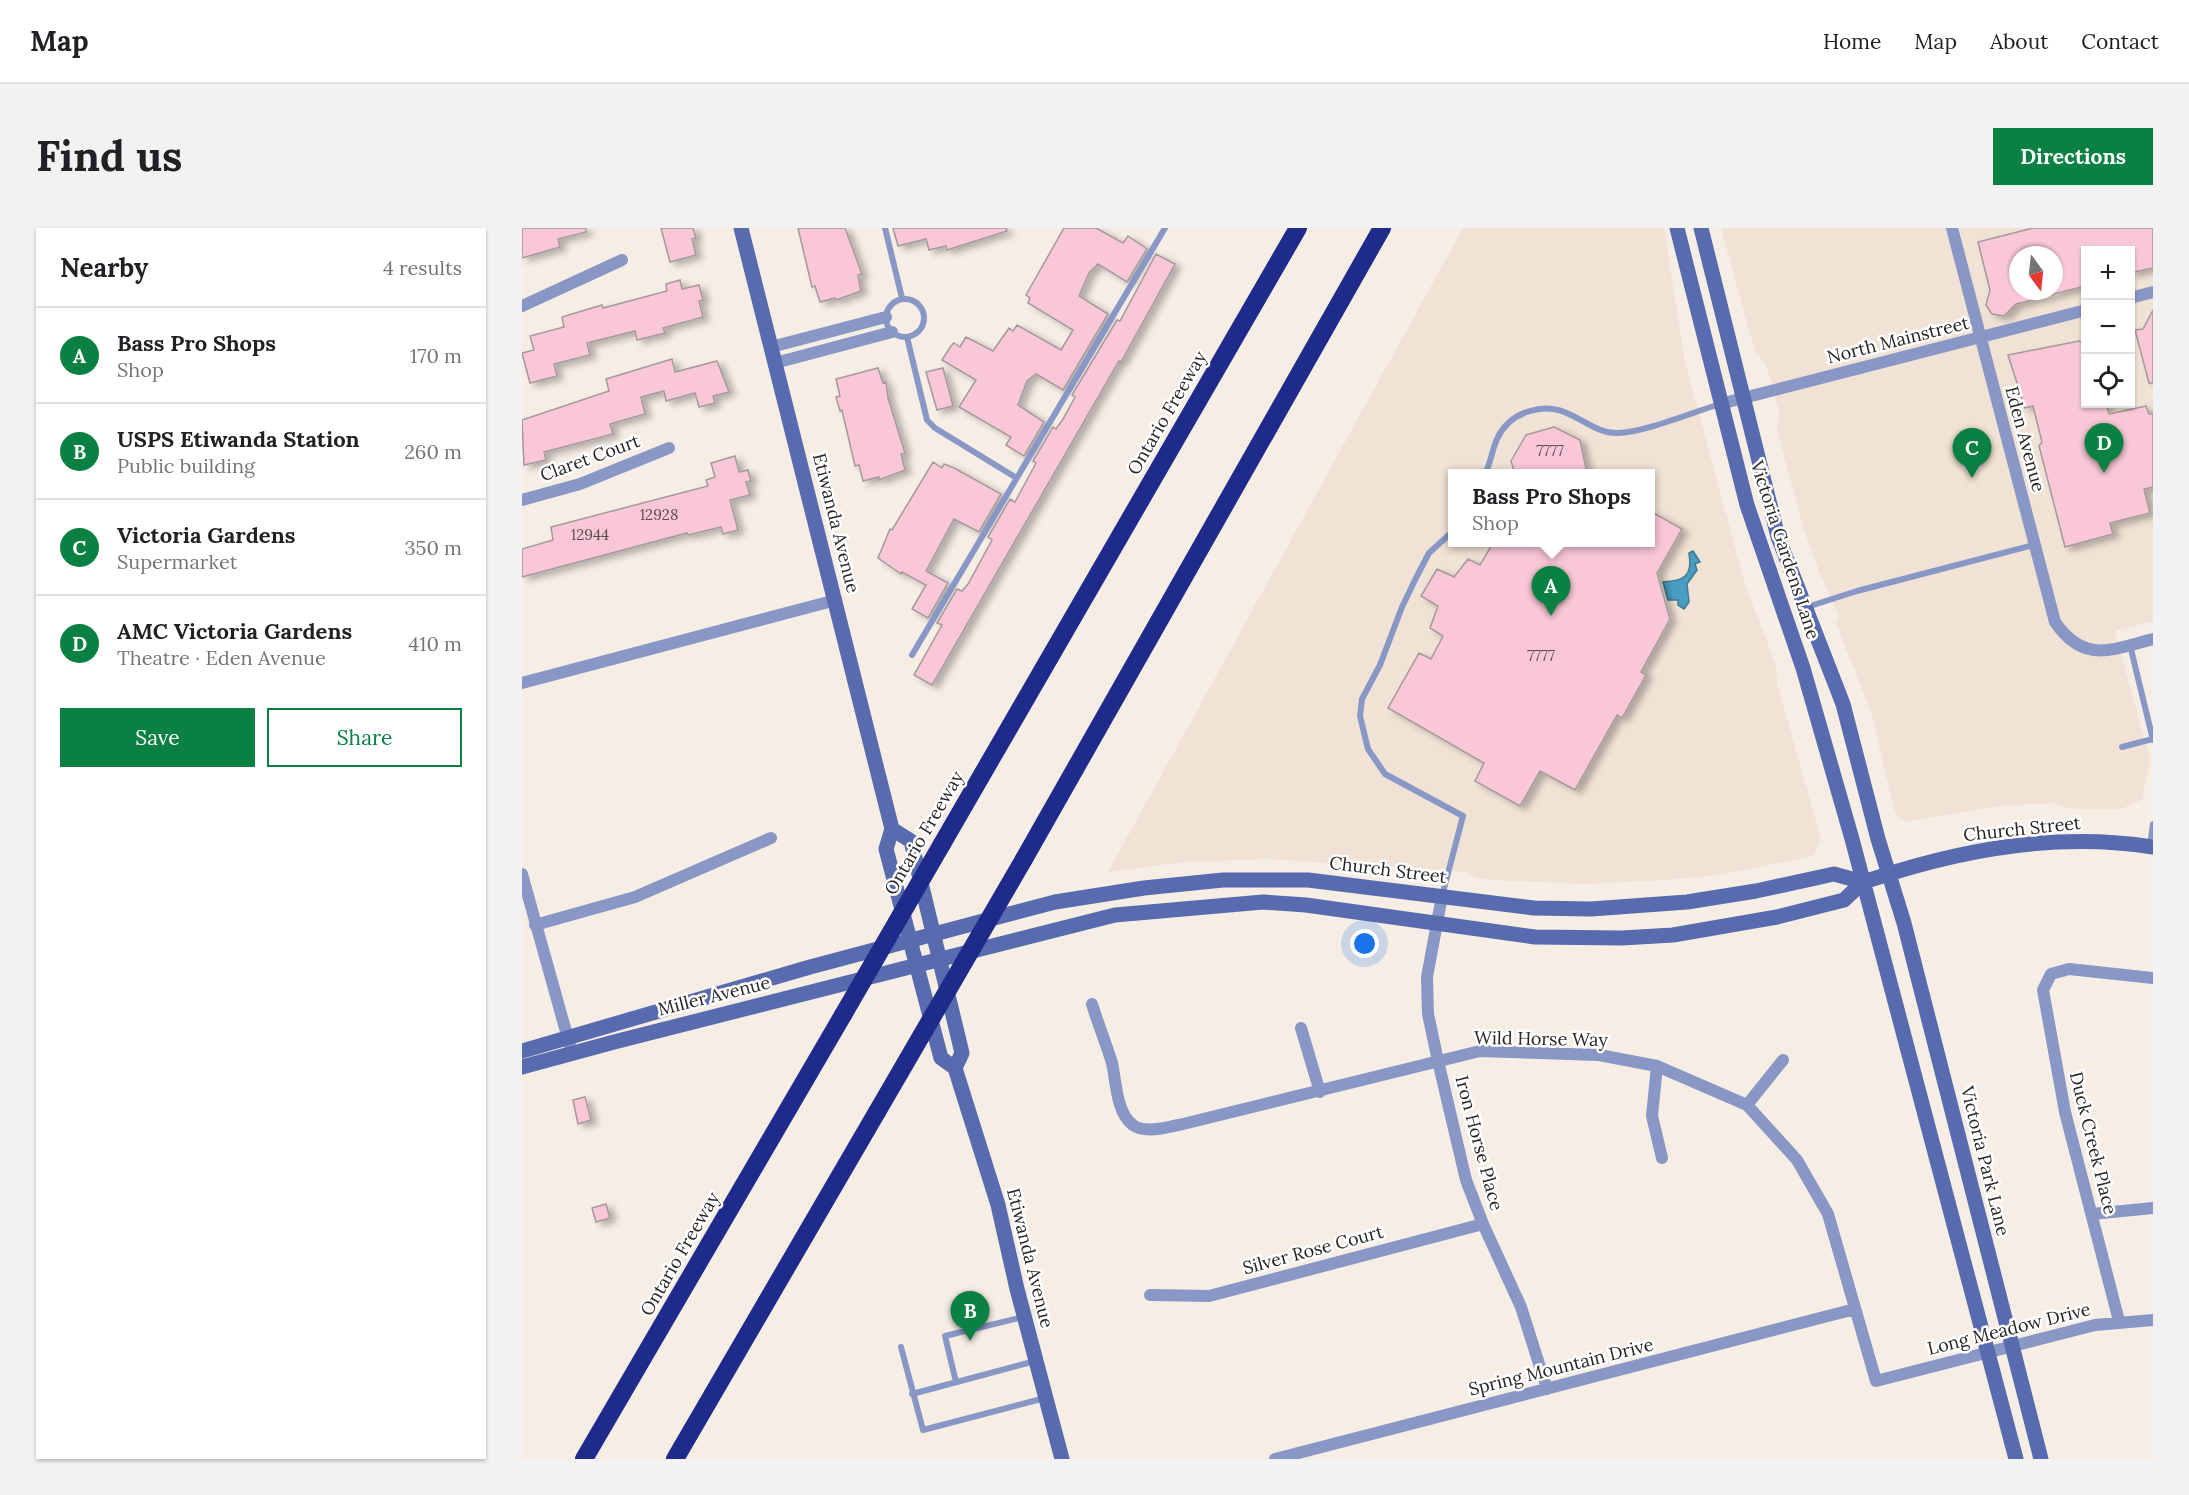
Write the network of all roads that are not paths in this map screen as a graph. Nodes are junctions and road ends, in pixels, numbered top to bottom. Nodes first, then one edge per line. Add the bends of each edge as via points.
1 (741, 228) edge
2 (885, 228) edge
3 (1165, 228) edge
4 (1298, 228) edge
5 (1382, 228) edge
6 (1677, 228) edge
7 (1701, 228) edge
8 (1952, 228) edge
9 (622, 260) dead end
10 (2153, 292) edge
11 (2135, 297) edge
12 (902, 298) junction
13 (522, 306) edge
14 (2081, 311) edge
15 (886, 317) junction
16 (892, 332) junction
17 (907, 337) junction
18 (1980, 338) junction
19 (771, 347) junction
20 (775, 363) junction
21 (1744, 398) junction
22 (1720, 404) junction
23 (669, 448) dead end
24 (1487, 469) edge
25 (1015, 477) junction
26 (522, 500) edge
27 (1448, 536) edge
28 (2035, 544) junction
29 (836, 600) junction
30 (1806, 608) junction
31 (2153, 639) edge
32 (2130, 645) junction
33 (912, 655) dead end
34 (522, 683) edge
35 (2153, 740) edge
36 (2122, 747) dead end
37 (2153, 824) edge
38 (892, 829) junction
39 (771, 838) dead end
40 (2152, 846) edge
41 (1888, 873) junction
42 (522, 874) edge
43 (1863, 882) junction
44 (1442, 896) junction
45 (1437, 924) junction
46 (535, 925) junction
47 (934, 936) junction
48 (910, 941) junction
49 (941, 959) junction
50 (916, 965) junction
51 (2153, 978) edge
52 (1092, 1004) dead end
53 (1301, 1028) dead end
54 (570, 1046) junction
55 (522, 1051) edge
56 (1783, 1060) dead end
57 (1438, 1061) junction
58 (1657, 1066) junction
59 (522, 1067) edge
60 (955, 1068) junction
61 (1320, 1092) junction
62 (1747, 1105) junction
63 (1662, 1158) dead end
64 (2153, 1208) edge
65 (2092, 1214) junction
66 (1483, 1224) junction
67 (1150, 1295) dead end
68 (1855, 1309) junction
69 (1024, 1317) junction
70 (2153, 1320) edge
71 (2119, 1321) junction
72 (2013, 1345) junction
73 (901, 1347) dead end
74 (1987, 1352) junction
75 (1036, 1361) junction
76 (1876, 1381) joint
77 (957, 1382) junction
78 (1547, 1389) junction
79 (912, 1394) junction
80 (1046, 1397) junction
81 (584, 1459) edge
82 (675, 1459) edge
83 (1062, 1459) edge
84 (1275, 1459) edge
85 (2016, 1459) edge
86 (2041, 1459) edge

1 - 19 main road, Etiwanda Avenue
2 - 12 lane
3 - 25 lane
4 - 81 highway, Ontario Freeway, bridge
5 - 82 highway, bridge via 1024,859
6 - 22 main road, Victoria Gardens Lane
7 - 21 main road, Victoria Gardens Lane
8 - 18 street, Eden Avenue
9 - 13 street
10 - 11 street
12 - 15 lane via 890,305
12 - 17 lane via 918,303 924,312 921,328
14 - 18 street, North Mainstreet
15 - 16 lane
15 - 19 street
16 - 17 lane
16 - 20 street
17 - 25 lane via 927,420
18 - 21 street, North Mainstreet
18 - 28 street, Eden Avenue
19 - 20 main road, Etiwanda Avenue
20 - 29 main road, Etiwanda Avenue
21 - 22 street, North Mainstreet
21 - 30 main road, Victoria Gardens Lane via 1778,537
22 - 24 lane via 1617,434 1557,409 1525,412 1509,422 1497,439
22 - 43 main road, Victoria Gardens Lane via 1750,515 1813,699
23 - 26 street, Claret Court via 580,484
25 - 33 lane
27 - 44 lane via 1429,553 1407,597 1362,699 1360,716 1368,749 1385,774 1463,816
28 - 30 lane
28 - 32 street, Eden Avenue via 2055,622 2066,638 2081,648 2101,652
29 - 34 street
29 - 38 main road, Etiwanda Avenue
30 - 41 main road, Victoria Gardens Lane via 1843,704
31 - 32 street
32 - 35 lane
35 - 36 lane
37 - 40 lane
38 - 47 main road, Etiwanda Avenue via 911,841
38 - 48 main road, Etiwanda Avenue via 886,849
39 - 46 street via 635,897
40 - 41 main road, Church Street via 2100,842 2036,844 1981,850
41 - 43 main road, Church Street
41 - 72 main road, Victoria Park Lane
42 - 46 street
43 - 44 main road, Church Street via 1834,874 1686,902 1614,908 1534,908
43 - 45 main road, Church Street via 1844,900 1830,904 1672,935 1536,937
43 - 74 main road
44 - 45 street, Iron Horse Place
44 - 47 main road, Church Street via 1308,880 1223,880 1055,902
45 - 49 main road, Church Street via 1263,902 1114,915
45 - 57 street, Iron Horse Place via 1427,977 1428,1014
46 - 54 street
47 - 48 main road, Church Street
47 - 49 main road, Etiwanda Avenue
48 - 50 main road, Etiwanda Avenue
48 - 54 main road, Miller Avenue via 810,967
49 - 50 main road, Church Street
49 - 60 main road, Etiwanda Avenue via 962,1053
50 - 54 main road, Miller Avenue
50 - 60 main road, Etiwanda Avenue via 941,1058
51 - 65 street, Duck Creek Place via 2069,969 2052,974 2043,990 2065,1112
52 - 61 street, Wild Horse Way via 1120,1102 1133,1125 1157,1129
53 - 61 street
54 - 55 main road, Miller Avenue
54 - 59 main road, Miller Avenue
56 - 62 street
57 - 58 street, Wild Horse Way via 1480,1051 1599,1055
57 - 61 street, Wild Horse Way
57 - 66 street, Iron Horse Place via 1466,1180
58 - 62 street, Wild Horse Way
58 - 63 street via 1652,1116
60 - 69 main road, Etiwanda Avenue via 998,1205
62 - 68 street, Wild Horse Way via 1797,1160 1828,1214
64 - 65 street
65 - 71 street, Duck Creek Place
66 - 67 street, Silver Rose Court via 1209,1296
66 - 78 street, Iron Horse Place via 1521,1307
68 - 76 street, Wild Horse Way
68 - 78 street, Spring Mountain Drive
69 - 75 main road, Etiwanda Avenue
69 - 77 lane via 945,1336
70 - 71 street, Long Meadow Drive
71 - 72 street, Long Meadow Drive
72 - 74 street, Long Meadow Drive
72 - 86 main road, Victoria Park Lane
73 - 79 lane
74 - 76 street, Long Meadow Drive
74 - 85 main road
75 - 77 lane
75 - 80 main road, Etiwanda Avenue
77 - 79 lane
78 - 84 street, Spring Mountain Drive
79 - 80 lane via 923,1430
80 - 83 main road, Etiwanda Avenue

